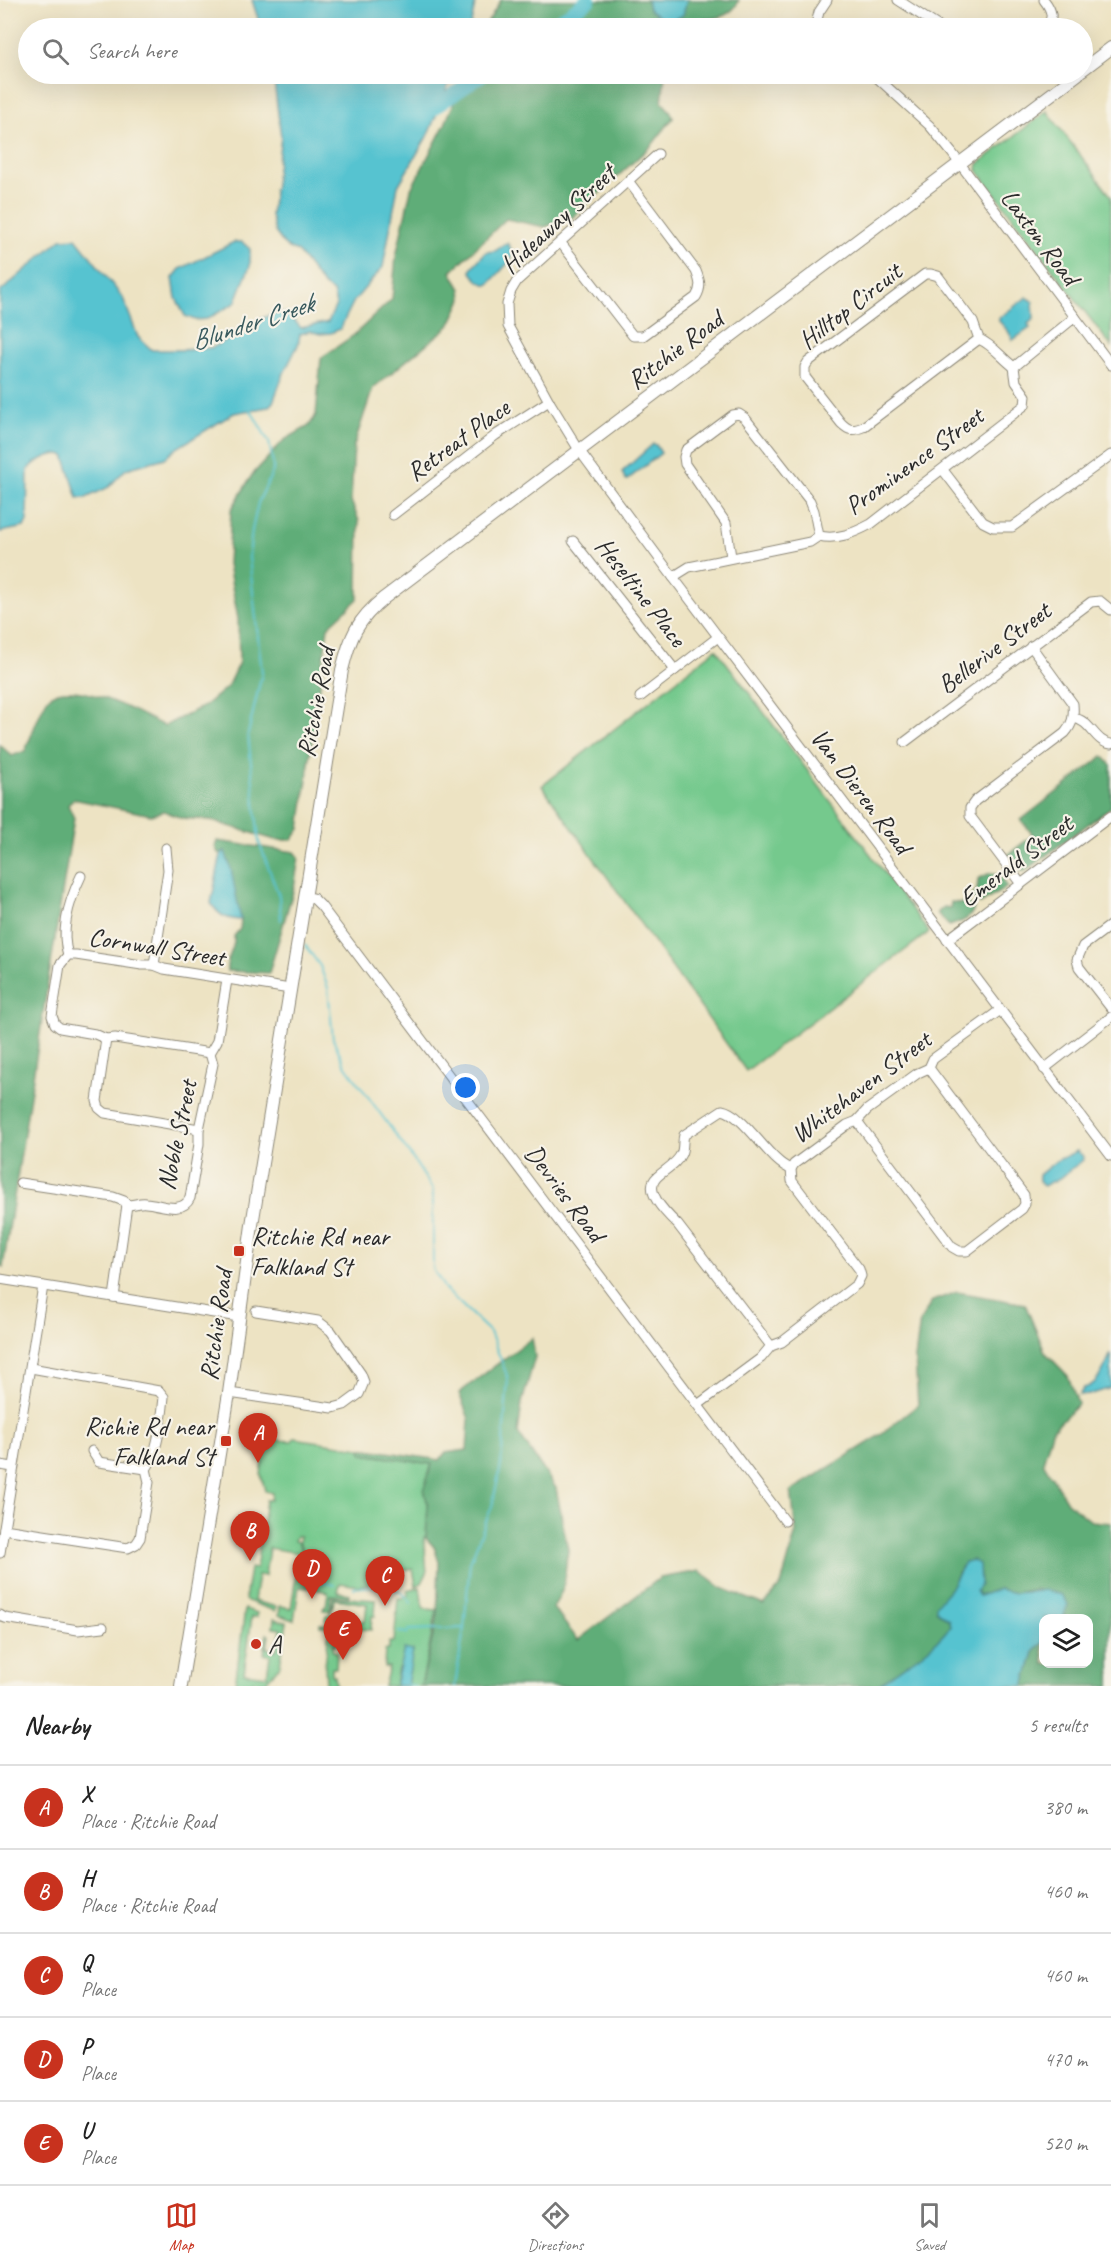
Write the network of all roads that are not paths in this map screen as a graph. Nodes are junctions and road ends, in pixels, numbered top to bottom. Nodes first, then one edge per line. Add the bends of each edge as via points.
1 (827, 0) edge
2 (898, 0) edge
3 (1044, 0) edge
4 (818, 18) edge
5 (926, 18) edge
6 (1052, 18) edge
7 (1111, 48) edge
8 (1093, 62) edge
9 (884, 84) edge
10 (1065, 84) edge
11 (658, 154) dead end
12 (960, 163) junction
13 (629, 182) junction
14 (561, 243) junction
15 (1075, 317) junction
16 (979, 339) junction
17 (1111, 365) edge
18 (1014, 367) junction
19 (549, 401) junction
20 (579, 450) junction
21 (1111, 454) edge
22 (943, 470) junction
23 (393, 515) dead end
24 (819, 536) junction
25 (573, 541) dead end
26 (731, 557) junction
27 (673, 577) junction
28 (1111, 610) edge
29 (718, 636) junction
30 (1030, 646) junction
31 (675, 670) junction
32 (640, 697) dead end
33 (1073, 718) junction
34 (905, 742) dead end
35 (1111, 744) edge
36 (1111, 816) edge
37 (166, 848) dead end
38 (81, 876) dead end
39 (1021, 884) junction
40 (305, 897) junction
41 (1111, 925) edge
42 (947, 940) junction
43 (68, 955) junction
44 (153, 964) junction
45 (227, 980) junction
46 (290, 989) junction
47 (1111, 1008) edge
48 (999, 1011) junction
49 (1111, 1017) edge
50 (106, 1039) junction
51 (210, 1053) junction
52 (929, 1068) junction
53 (1044, 1069) junction
54 (857, 1121) junction
55 (199, 1129) junction
56 (1111, 1156) edge
57 (791, 1169) junction
58 (20, 1183) dead end
59 (127, 1205) junction
60 (0, 1279) edge
61 (43, 1286) junction
62 (114, 1296) junction
63 (256, 1311) dead end
64 (239, 1317) junction
65 (771, 1346) junction
66 (31, 1368) junction
67 (229, 1393) junction
68 (699, 1404) junction
69 (92, 1451) dead end
70 (99, 1462) junction
71 (0, 1464) edge
72 (13, 1467) junction
73 (146, 1469) junction
74 (90, 1470) dead end
75 (785, 1521) dead end
76 (4, 1529) junction
77 (0, 1552) edge
78 (0, 1615) edge
79 (103, 1628) dead end
80 (181, 1686) edge

1 - 4 street
2 - 5 street
3 - 6 street
7 - 8 street
9 - 12 street, Laxton Road via 930,126
10 - 12 street, Ritchie Road
11 - 13 street, Hideaway Street
12 - 15 street, Laxton Road
12 - 20 street, Ritchie Road
13 - 14 street, Hideaway Street
13 - 14 street via 696,271 701,282 696,297 643,336 633,336
14 - 19 street, Hideaway Street via 517,281 507,304 508,326
15 - 17 street, Laxton Road
15 - 18 street
16 - 16 street, Hilltop Circuit via 855,431 841,423 806,376 808,362 925,274 938,276 973,321
16 - 18 street, Hilltop Circuit
18 - 22 street, Prominence Street via 1016,382 1026,396 1025,405
19 - 20 street, Hideaway Street
19 - 23 street, Retreat Place via 496,435
20 - 27 street, Van Dieren Road
20 - 40 street, Ritchie Road via 384,598 354,629 342,670
21 - 22 street via 1012,527 993,527 983,522
22 - 24 street, Prominence Street via 855,533
24 - 26 street, Prominence Street via 810,542
24 - 26 street via 810,501 745,418 733,415 686,450 684,458 726,523
25 - 31 street, Heseltine Place
26 - 27 street, Prominence Street via 689,567
27 - 29 street, Van Dieren Road
28 - 30 street, Bellerive Street via 1100,601 1091,602
29 - 31 street
29 - 42 street, Van Dieren Road
30 - 33 street via 1073,704
30 - 34 street, Bellerive Street
31 - 32 street
33 - 35 street via 1087,723 1100,739
33 - 39 street via 1065,733 970,808 973,822
36 - 39 street, Emerald Street
37 - 44 street via 168,870
38 - 43 street via 72,895 64,942
39 - 42 street, Emerald Street
40 - 46 street, Ritchie Road
40 - 68 street, Devries Road via 313,898 321,906
41 - 47 street via 1083,946 1077,960
42 - 48 street, Van Dieren Road
43 - 44 street, Cornwall Street
43 - 50 street, Cornwall Street via 60,965 52,1016 60,1028
44 - 45 street, Cornwall Street
45 - 46 street, Cornwall Street
45 - 51 street, Noble Street via 217,1041
46 - 64 street, Ritchie Road
48 - 52 street, Whitehaven Street via 933,1059
48 - 53 street, Van Dieren Road
49 - 53 street
50 - 51 street, Cornwall Street
50 - 55 street via 99,1108 105,1113
51 - 55 street, Noble Street via 213,1064
52 - 54 street, Whitehaven Street via 918,1072
52 - 54 street via 1024,1196 1022,1209 967,1251 952,1247
53 - 56 street, Van Dieren Road
54 - 57 street, Whitehaven Street
55 - 59 street, Noble Street via 188,1203 179,1208 143,1202
57 - 65 street, Whitehaven Street via 792,1181 861,1276 857,1284
57 - 65 street via 777,1161 765,1145 722,1110 684,1135 681,1155 654,1179 652,1187 669,1217
58 - 59 street, Noble Street via 113,1197
59 - 62 street
60 - 61 street
61 - 62 street
61 - 66 street
62 - 64 street
63 - 67 street via 323,1323 362,1374 363,1389 344,1405 333,1408
64 - 67 street, Ritchie Road
65 - 68 street, Whitehaven Street via 761,1358
66 - 72 street
66 - 73 street via 159,1390 164,1397 163,1408 152,1461
67 - 80 street, Ritchie Road
68 - 75 street, Devries Road
69 - 70 street
70 - 73 street
70 - 74 street
71 - 72 street
72 - 76 street
73 - 76 street via 149,1482 140,1538 128,1548
76 - 77 street
78 - 79 street via 78,1630

